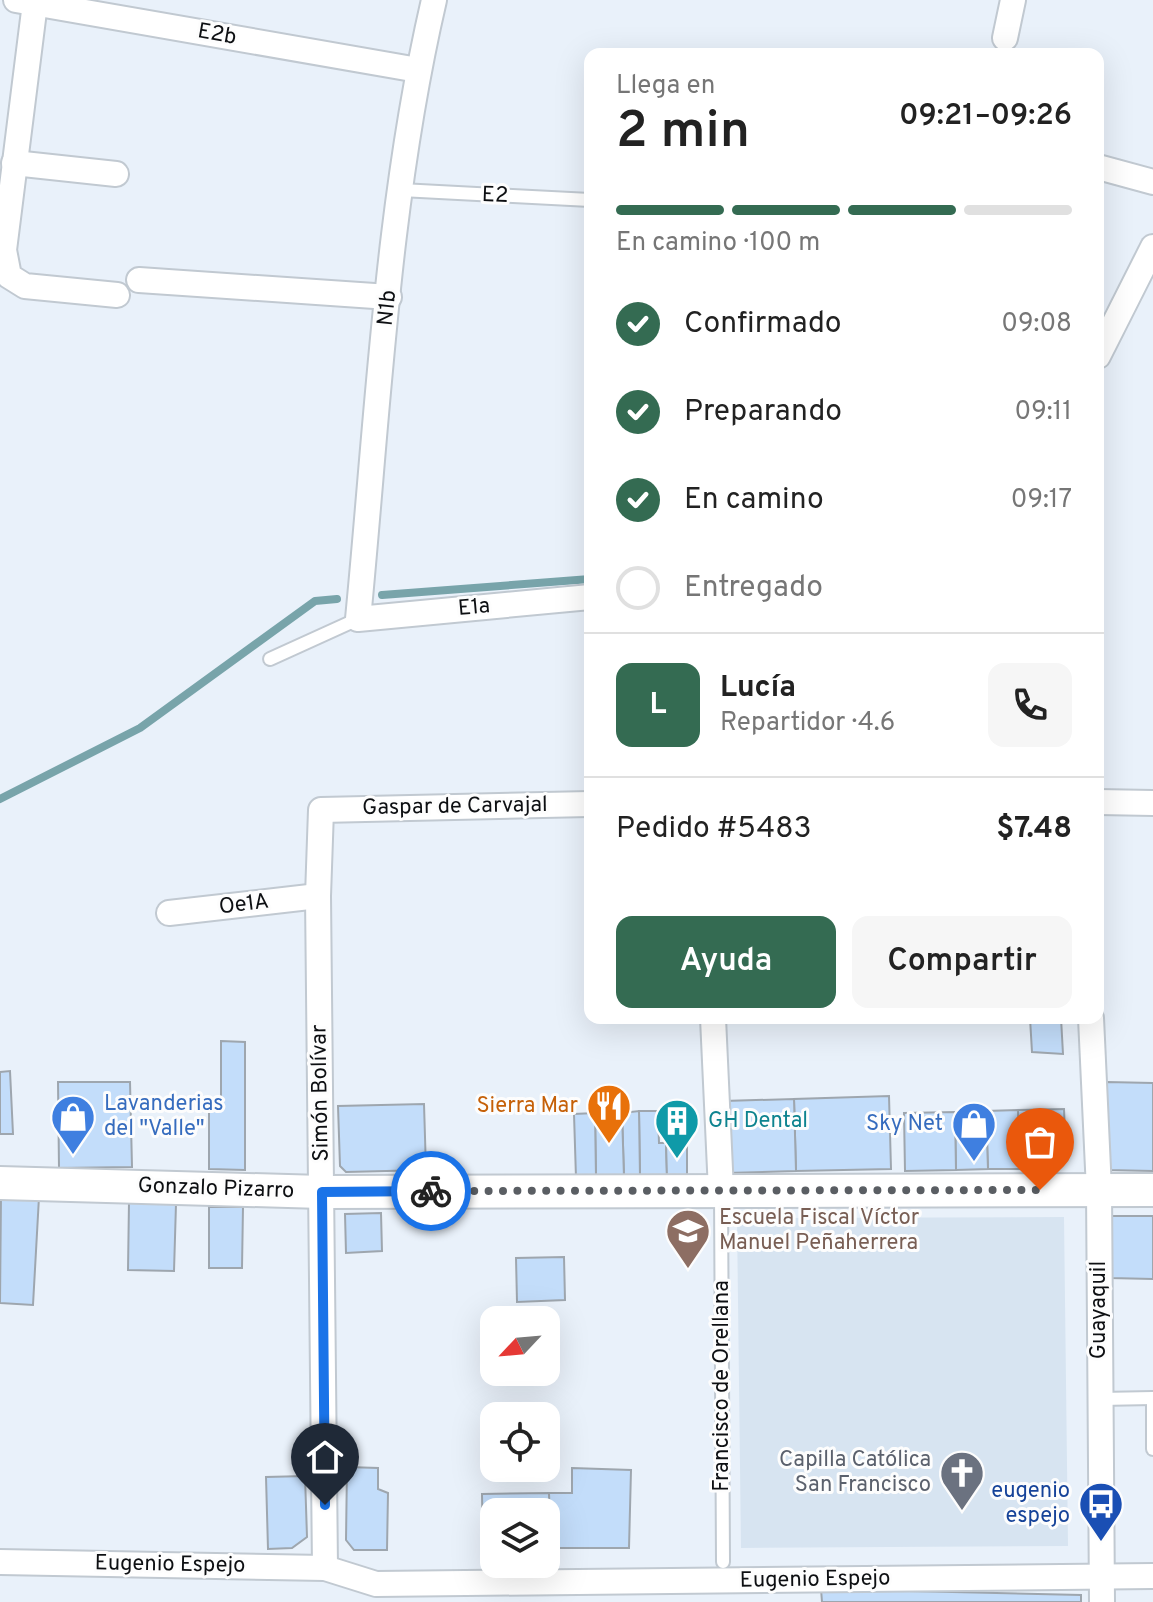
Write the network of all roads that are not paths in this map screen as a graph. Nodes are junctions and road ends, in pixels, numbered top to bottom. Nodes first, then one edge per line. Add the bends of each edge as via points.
1 (434, 0) edge
2 (1013, 0) edge
3 (25, 2) edge
4 (1005, 38) dead end
5 (418, 70) junction
6 (14, 163) junction
7 (1104, 169) edge
8 (116, 174) dead end
9 (1153, 182) edge
10 (401, 190) junction
11 (584, 200) edge
12 (1153, 247) edge
13 (139, 280) dead end
14 (117, 295) dead end
15 (389, 297) junction
16 (1104, 344) edge
17 (584, 598) edge
18 (358, 619) junction
19 (270, 659) dead end
20 (1104, 802) edge
21 (1153, 803) edge
22 (584, 804) edge
23 (321, 810) joint
24 (318, 896) junction
25 (169, 913) dead end
26 (713, 1024) edge
27 (1091, 1024) edge
28 (0, 1183) edge
29 (1099, 1190) junction
30 (1153, 1190) edge
31 (721, 1191) junction
32 (322, 1192) junction
33 (1153, 1398) edge
34 (1100, 1399) junction
35 (1153, 1449) edge
36 (0, 1562) edge
37 (325, 1568) junction
38 (1102, 1576) junction
39 (1153, 1576) edge
40 (723, 1582) edge
41 (376, 1593) edge
42 (1102, 1602) edge

1 - 5 street, N1b
2 - 4 street
3 - 5 street, E2b
3 - 6 street
5 - 10 street, N1b
6 - 8 street
6 - 14 street via 4,250 9,276 25,286
7 - 9 street
10 - 11 lane, E2
10 - 15 street, N1b
12 - 16 street
13 - 15 street
15 - 18 street, N1b
17 - 18 street, E1a
18 - 19 lane
20 - 21 street
22 - 23 street, Gaspar de Carvajal
23 - 24 street, Simón Bolívar
24 - 25 street, Oe1A
24 - 32 street, Simón Bolívar
26 - 31 street, Francisco de Orellana
27 - 29 street, Guayaquil
28 - 32 street, Gonzalo Pizarro
29 - 30 street, Gonzalo Pizarro
29 - 31 street, Gonzalo Pizarro
29 - 34 street, Guayaquil
31 - 32 street, Gonzalo Pizarro
31 - 40 lane, Francisco de Orellana
32 - 37 street, Simón Bolívar
33 - 34 lane
33 - 35 lane
34 - 38 street, Guayaquil
36 - 37 street, Eugenio Espejo
37 - 41 street, Eugenio Espejo
38 - 39 street, Eugenio Espejo
38 - 40 street, Eugenio Espejo
38 - 42 street, Guayaquil
40 - 41 street, Eugenio Espejo

